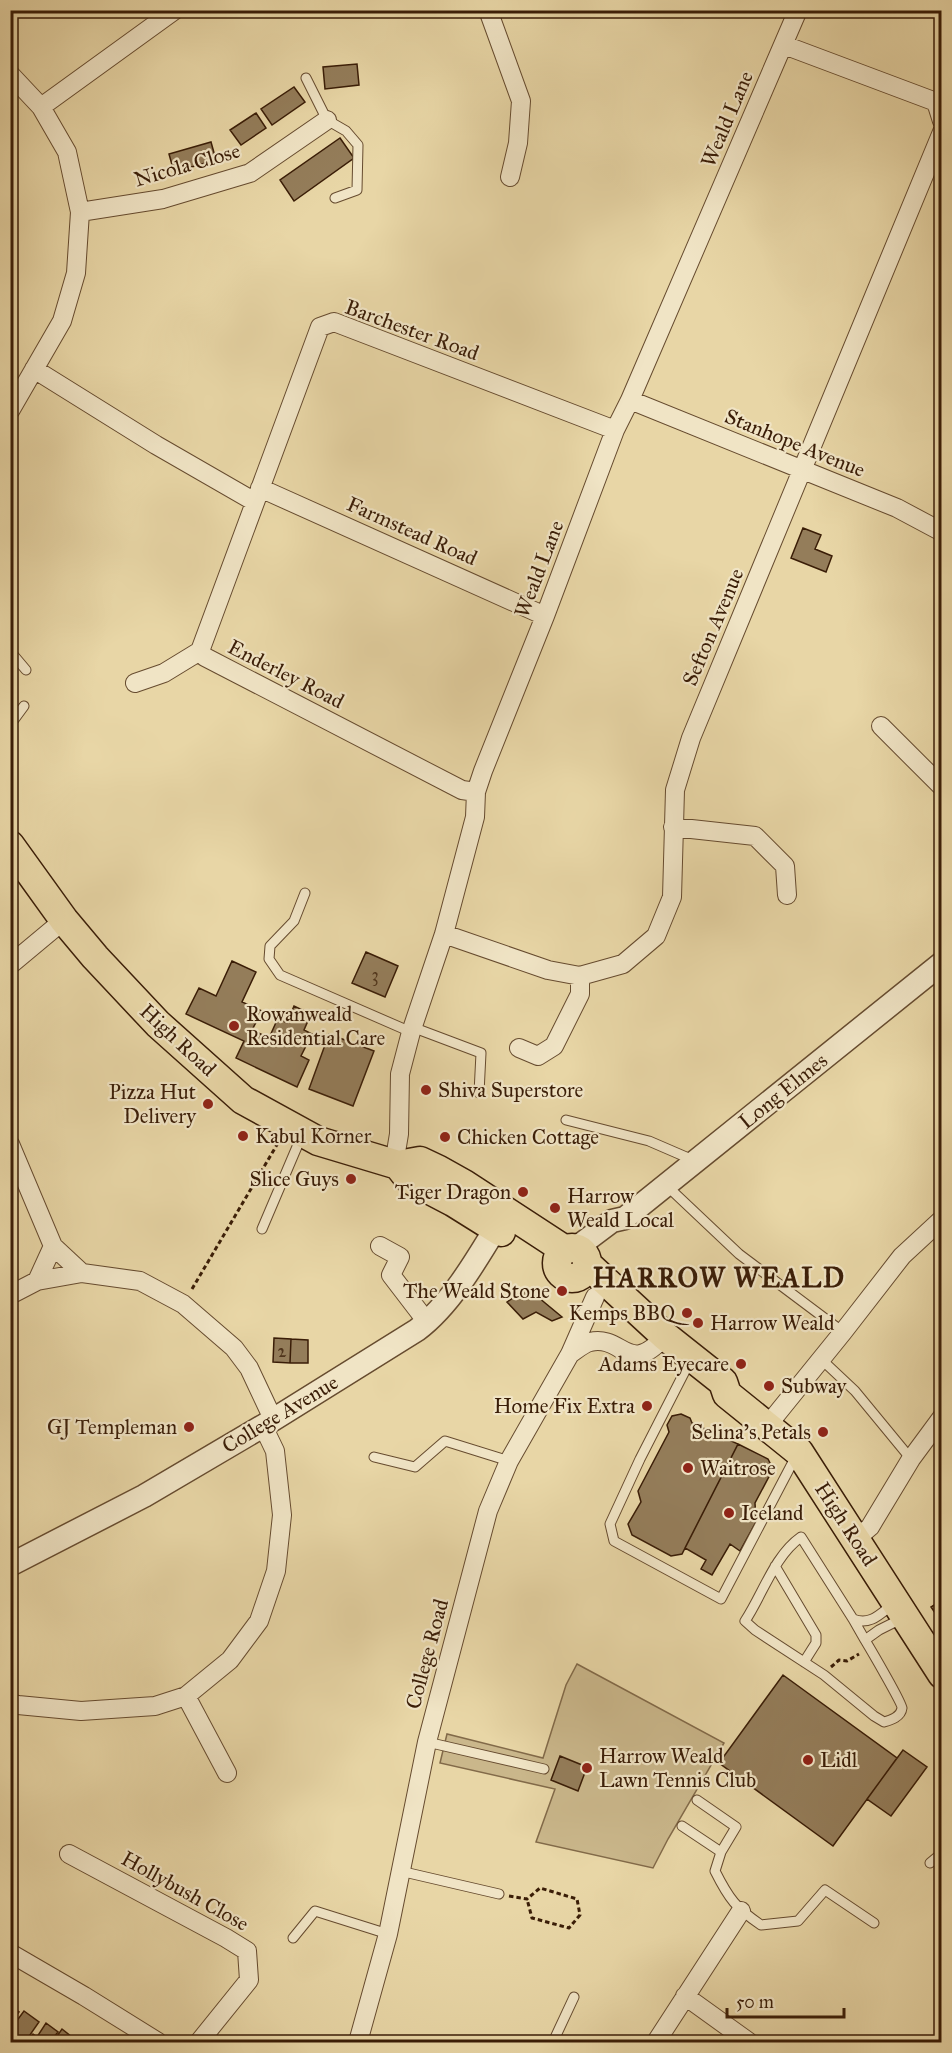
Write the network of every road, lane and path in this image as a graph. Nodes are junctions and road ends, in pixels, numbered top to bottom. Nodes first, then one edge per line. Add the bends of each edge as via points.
1 (175, 10) edge
2 (798, 10) edge
3 (489, 11) edge
4 (784, 45) junction
5 (10, 74) edge
6 (306, 78) dead end
7 (40, 107) junction
8 (327, 120) junction
9 (942, 121) edge
10 (942, 132) edge
11 (510, 177) dead end
12 (335, 198) dead end
13 (80, 212) junction
14 (34, 369) junction
15 (630, 400) junction
16 (10, 411) edge
17 (615, 430) junction
18 (803, 471) junction
19 (258, 495) junction
20 (938, 523) edge
21 (545, 615) junction
22 (10, 651) edge
23 (200, 651) junction
24 (26, 670) dead end
25 (135, 683) dead end
26 (24, 706) dead end
27 (10, 725) edge
28 (881, 726) dead end
29 (942, 787) edge
30 (476, 792) junction
31 (673, 827) junction
32 (10, 845) edge
33 (305, 893) dead end
34 (787, 895) dead end
35 (64, 920) junction
36 (444, 934) junction
37 (942, 963) edge
38 (10, 965) edge
39 (580, 976) junction
40 (411, 1030) junction
41 (519, 1048) dead end
42 (479, 1094) dead end
43 (566, 1120) dead end
44 (295, 1129) junction
45 (10, 1143) edge
46 (696, 1161) junction
47 (396, 1164) junction
48 (666, 1185) junction
49 (942, 1219) edge
50 (500, 1220) junction
51 (262, 1229) dead end
52 (53, 1246) junction
53 (380, 1246) dead end
54 (574, 1261) junction
55 (82, 1273) junction
56 (37, 1281) junction
57 (10, 1295) edge
58 (595, 1297) junction
59 (183, 1304) junction
60 (428, 1322) junction
61 (843, 1332) junction
62 (661, 1342) junction
63 (570, 1354) junction
64 (821, 1359) junction
65 (685, 1371) junction
66 (728, 1394) junction
67 (942, 1417) edge
68 (268, 1423) junction
69 (767, 1426) junction
70 (799, 1452) junction
71 (374, 1457) dead end
72 (911, 1459) junction
73 (509, 1461) junction
74 (856, 1539) junction
75 (10, 1565) edge
76 (775, 1566) junction
77 (900, 1609) junction
78 (853, 1619) junction
79 (866, 1640) junction
80 (804, 1662) junction
81 (942, 1674) edge
82 (186, 1696) junction
83 (10, 1703) edge
84 (427, 1742) junction
85 (544, 1769) dead end
86 (227, 1773) dead end
87 (697, 1800) dead end
88 (682, 1826) dead end
89 (721, 1852) junction
90 (942, 1852) edge
91 (69, 1854) dead end
92 (930, 1863) dead end
93 (400, 1871) junction
94 (499, 1894) joint
95 (527, 1899) junction
96 (741, 1911) junction
97 (874, 1923) dead end
98 (388, 1934) junction
99 (293, 1938) dead end
100 (10, 1953) edge
101 (685, 1996) junction
102 (574, 1997) dead end
103 (158, 2043) edge
104 (199, 2043) edge
105 (358, 2043) edge
106 (553, 2043) edge
107 (656, 2043) edge
108 (749, 2043) edge

1 - 7 street
2 - 4 street, Weald Lane
3 - 11 street via 521,100 518,143
4 - 9 street via 936,102
4 - 15 street, Weald Lane
5 - 7 street
6 - 8 lane
7 - 13 street via 68,152
8 - 12 lane via 346,131 358,145 357,190
8 - 13 street, Nicola Close via 250,173 163,200
10 - 18 street, Sefton Avenue
13 - 14 street via 76,273 68,302 62,321
14 - 16 street
14 - 19 street, Farmstead Road via 156,445
15 - 17 street, Weald Lane
15 - 18 street, Stanhope Avenue
17 - 19 street, Barchester Road via 334,322 320,327
17 - 21 street, Weald Lane
18 - 20 street, Stanhope Avenue
18 - 31 street, Sefton Avenue via 691,738 675,790
19 - 21 street, Farmstead Road
19 - 23 street, Enderley Road
21 - 30 street, Weald Lane
22 - 24 lane
23 - 25 street via 164,673
23 - 30 street, Enderley Road via 462,790
26 - 27 lane
28 - 29 street
30 - 36 street, Weald Lane via 475,817
31 - 34 street via 755,836 784,866
31 - 39 street, Sefton Avenue via 672,897 656,936 623,964
32 - 35 main road, High Road
33 - 40 lane via 294,921 270,946 269,959 280,975
35 - 38 street
35 - 44 main road, High Road via 158,1024 243,1100
36 - 39 street, Sefton Avenue via 548,970
36 - 40 street, Weald Lane
37 - 46 street, Long Elmes
39 - 41 street via 580,994 554,1046 538,1056
40 - 42 lane via 481,1053
40 - 47 street, Weald Lane via 400,1074
43 - 46 lane via 649,1141
44 - 47 main road, High Road via 318,1141
44 - 51 lane
44 - 59 path
45 - 52 street
46 - 48 street, Long Elmes
47 - 50 main road, High Road via 420,1161 464,1184
48 - 54 street, Long Elmes via 625,1218 612,1221
48 - 61 lane via 739,1254
49 - 61 street via 902,1256
50 - 54 main road, High Road
50 - 60 street, College Avenue via 448,1300
52 - 55 street
52 - 56 street
53 - 60 street via 400,1257 392,1275
54 - 58 main road, High Road
54 - 62 main road, High Road
55 - 56 street
55 - 59 street via 140,1281
56 - 57 street
58 - 62 main road, High Road
58 - 63 street, College Road
59 - 68 street via 234,1348 249,1368
60 - 68 street, College Avenue
61 - 64 street
62 - 63 street via 634,1355 602,1341 589,1342
62 - 65 main road, High Road
62 - 66 main road, High Road via 723,1382
63 - 73 street, College Road
64 - 69 street
64 - 72 lane via 855,1391
65 - 66 main road, High Road via 715,1394
65 - 70 lane via 610,1524 614,1541 721,1599
66 - 69 main road, High Road
67 - 72 street
68 - 75 street, College Avenue via 144,1496
68 - 82 street via 282,1515 276,1571 259,1621 230,1660
69 - 70 main road, High Road
70 - 74 main road, High Road
71 - 73 lane via 415,1467 445,1441
72 - 74 street via 870,1527
73 - 84 street, College Road via 488,1511
74 - 77 main road, High Road
76 - 78 lane via 790,1544 801,1537
76 - 80 lane via 816,1635 816,1643
76 - 80 lane via 745,1621
77 - 78 lane via 872,1620
77 - 79 lane
77 - 81 main road, High Road
78 - 79 lane
79 - 80 lane via 900,1700 900,1714 892,1720 884,1722 874,1716
82 - 83 street via 155,1706 81,1711
82 - 86 street
84 - 85 lane
84 - 93 street, College Road
87 - 89 lane via 736,1827
88 - 89 lane
89 - 96 lane via 715,1871
90 - 92 lane
91 - 104 street, Hollybush Close via 247,1951 249,1980
93 - 94 lane
93 - 98 street, College Road
94 - 95 path
95 - 95 path via 540,1888 578,1899 580,1915 569,1928 532,1918
96 - 97 lane via 761,1925 798,1921 825,1890
96 - 101 street
98 - 99 lane via 315,1911
98 - 105 street, College Road
100 - 103 street
101 - 107 street
101 - 108 street
102 - 106 lane

